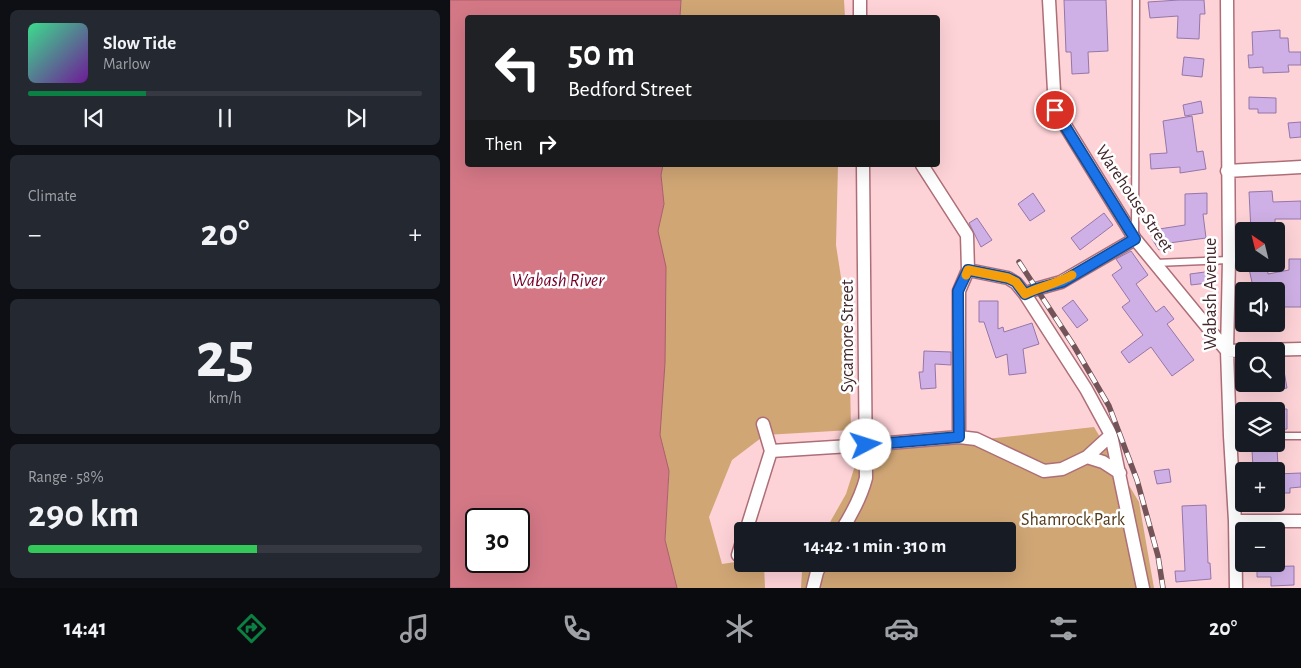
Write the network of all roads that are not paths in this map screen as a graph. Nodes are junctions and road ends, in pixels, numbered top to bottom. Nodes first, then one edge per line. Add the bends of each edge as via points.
1 (860, 0) edge
2 (1049, 0) edge
3 (1136, 0) edge
4 (1227, 0) edge
5 (860, 15) edge
6 (864, 167) edge
7 (923, 167) edge
8 (1301, 167) edge
9 (1227, 171) junction
10 (1135, 239) junction
11 (1229, 260) junction
12 (1154, 263) junction
13 (968, 270) junction
14 (1025, 294) junction
15 (1301, 349) edge
16 (1227, 351) junction
17 (763, 424) dead end
18 (1111, 435) junction
19 (1230, 436) junction
20 (1235, 436) edge
21 (1285, 436) edge
22 (1301, 436) edge
23 (959, 437) junction
24 (866, 445) junction
25 (771, 451) junction
26 (1087, 457) junction
27 (1120, 473) junction
28 (1235, 521) junction
29 (1301, 521) edge
30 (749, 522) edge
31 (847, 522) edge
32 (816, 572) edge
33 (813, 588) edge
34 (1143, 588) edge
35 (1236, 588) edge

1 - 5 street
2 - 10 street, Warehouse Street via 1055,110
3 - 10 lane
4 - 9 street, Wabash Avenue
6 - 24 street, Sycamore Street
7 - 13 street via 967,235
8 - 9 street
9 - 11 street, Wabash Avenue
10 - 12 street, Warehouse Street
10 - 14 street via 1062,282
11 - 12 lane
11 - 16 street, Wabash Avenue
12 - 16 street, Warehouse Street
13 - 14 street via 1008,278 1016,282
13 - 23 street via 958,291
14 - 18 street via 1086,389
15 - 16 street
16 - 19 street, Wabash Avenue
17 - 25 street
18 - 26 street
18 - 27 street
19 - 20 lane
19 - 28 street, Wabash Avenue
21 - 22 lane
23 - 24 street
23 - 26 street via 976,440 1044,471 1062,469
24 - 25 street
24 - 31 street, Sycamore Street via 863,490
25 - 30 street
26 - 27 street
27 - 34 street
28 - 29 street
28 - 35 street, Wabash Avenue
32 - 33 street

